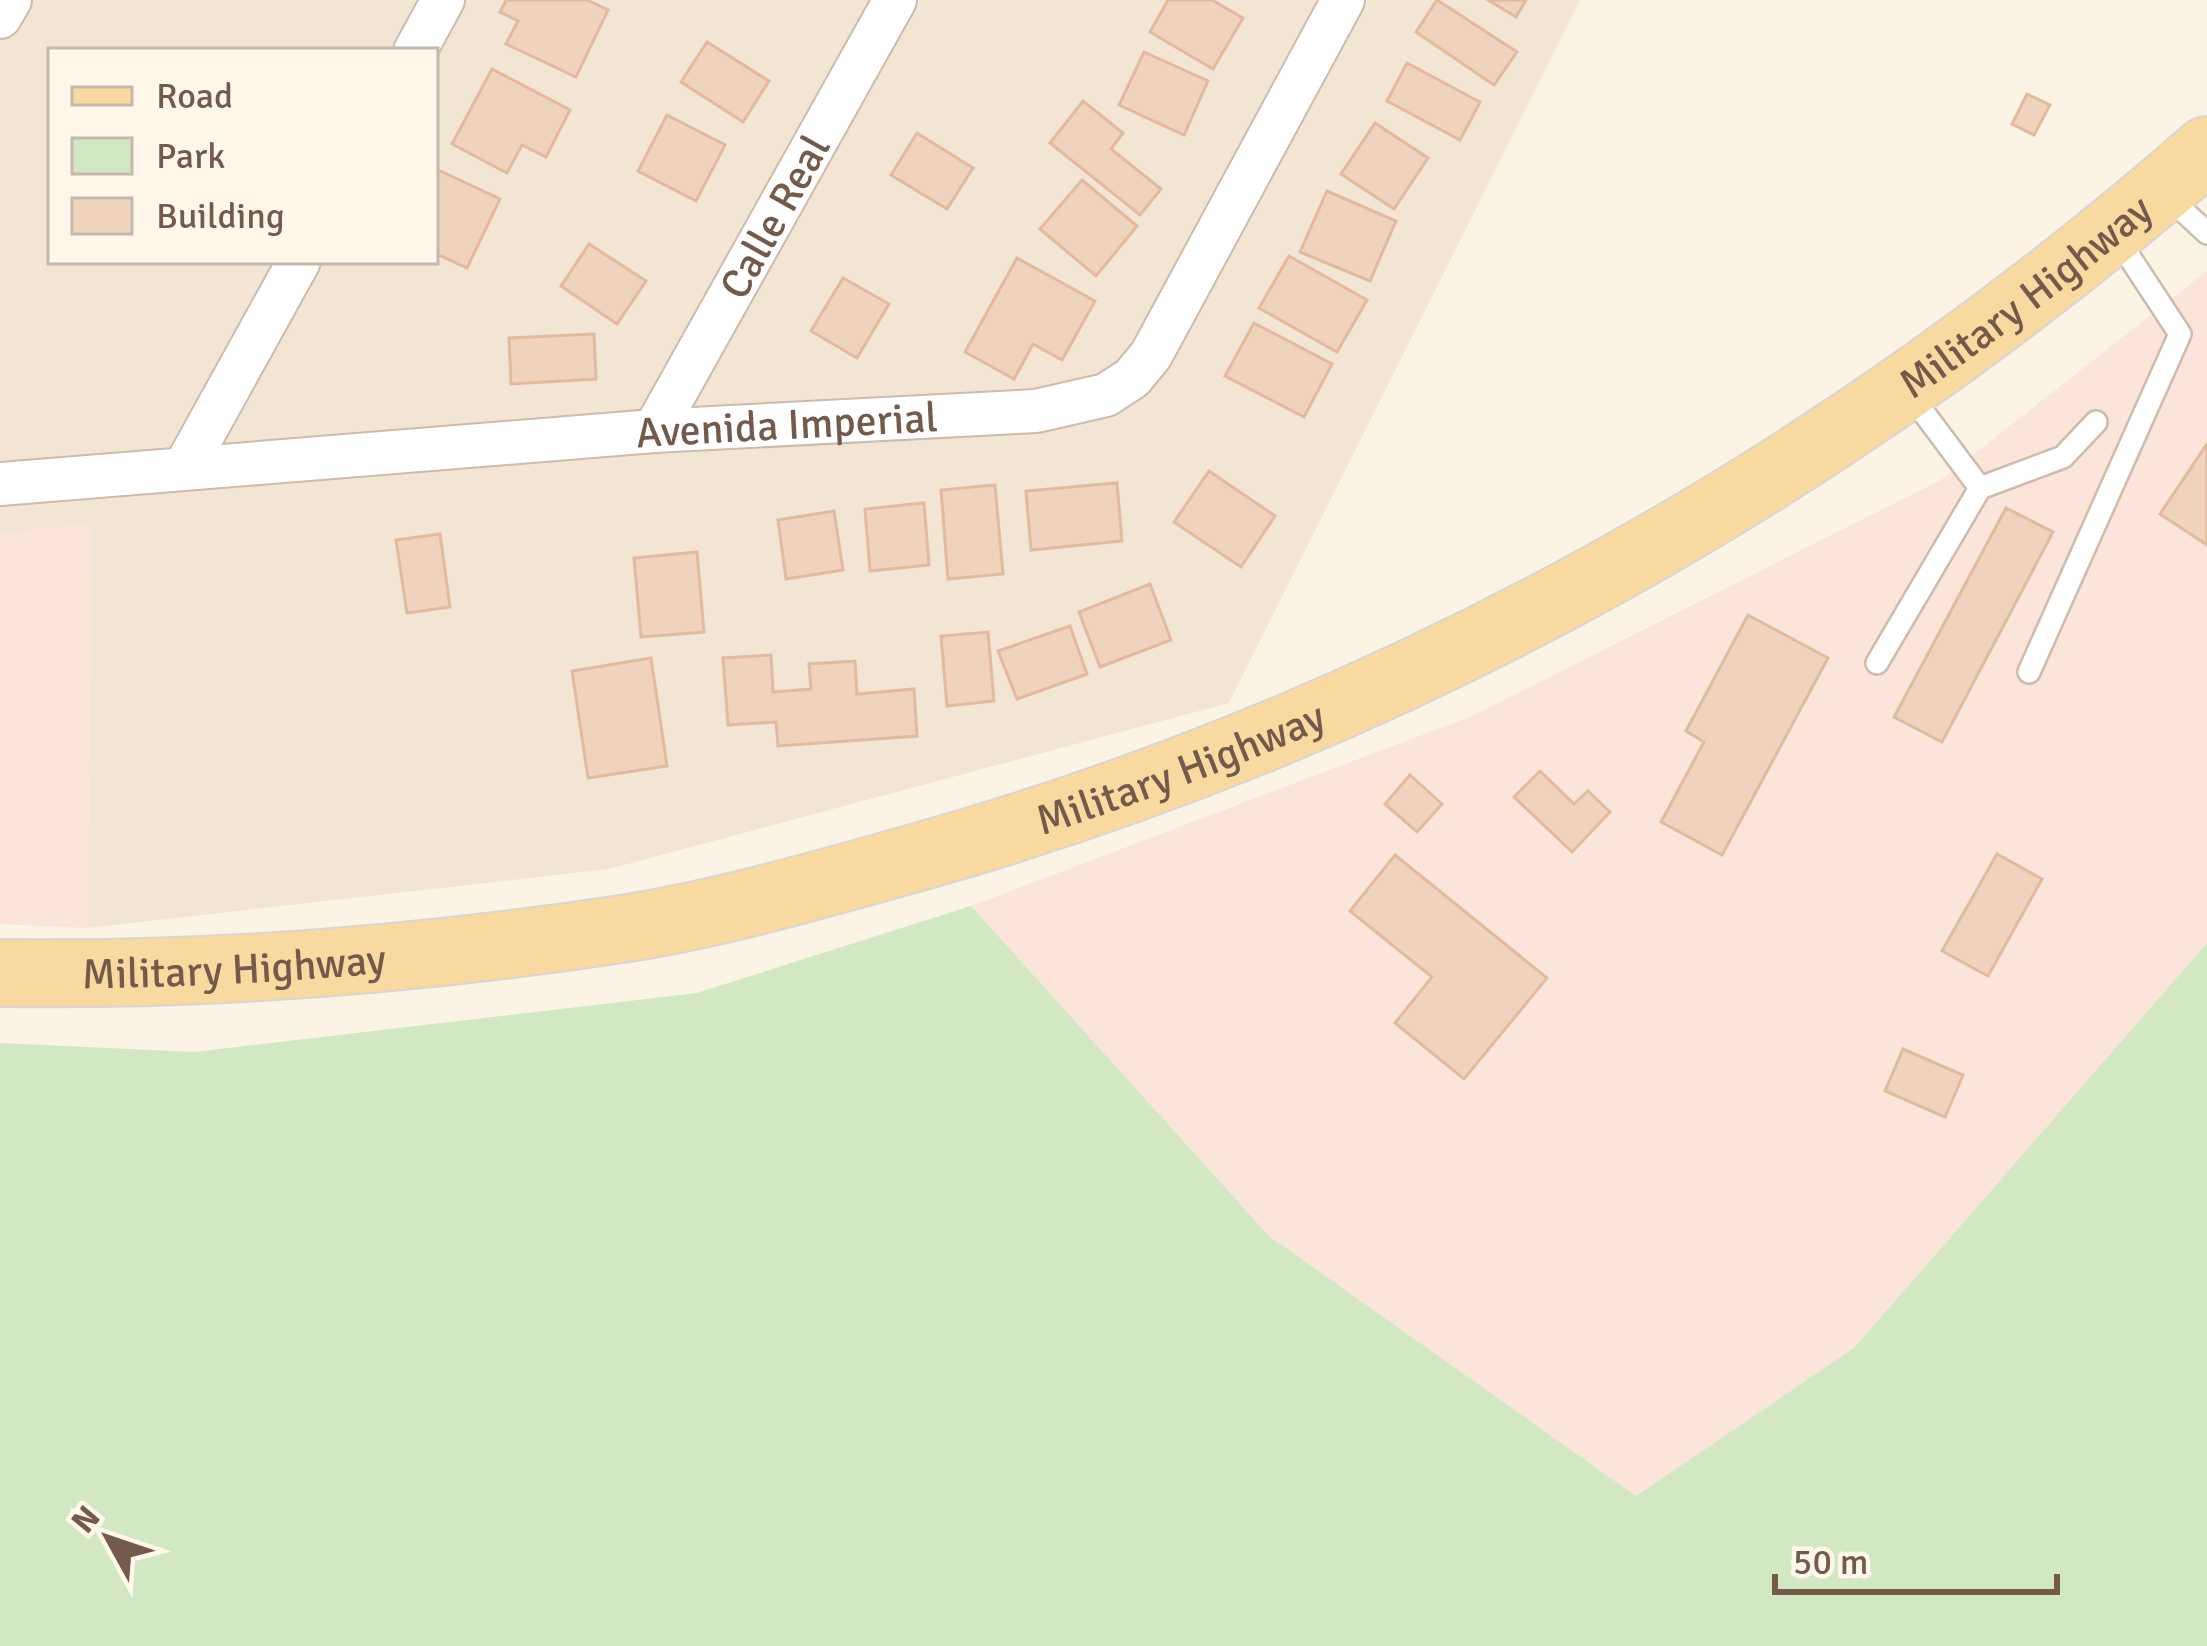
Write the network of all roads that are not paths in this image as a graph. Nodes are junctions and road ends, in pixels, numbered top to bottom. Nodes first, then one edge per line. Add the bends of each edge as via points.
1 (10, 0) edge
2 (443, 0) edge
3 (895, 0) edge
4 (1343, 0) edge
5 (0, 17) edge
6 (417, 48) edge
7 (2172, 202) edge
8 (297, 264) edge
9 (1905, 388) junction
10 (2096, 422) dead end
11 (654, 431) junction
12 (184, 469) junction
13 (0, 484) edge
14 (1980, 488) junction
15 (1877, 663) dead end
16 (2029, 672) dead end
17 (0, 973) edge

1 - 5 street
2 - 6 street
3 - 11 street, Calle Real
4 - 11 street, Avenida Imperial via 1150,355 1106,395 994,415
7 - 9 main road, Military Highway
7 - 16 lane via 2180,334
8 - 12 street
9 - 14 lane
9 - 17 main road, Military Highway via 1695,525 1506,629 1299,724 994,835 632,927 174,976
10 - 14 lane via 2063,457
11 - 12 street, Avenida Imperial
12 - 13 street, Avenida Imperial
14 - 15 lane

